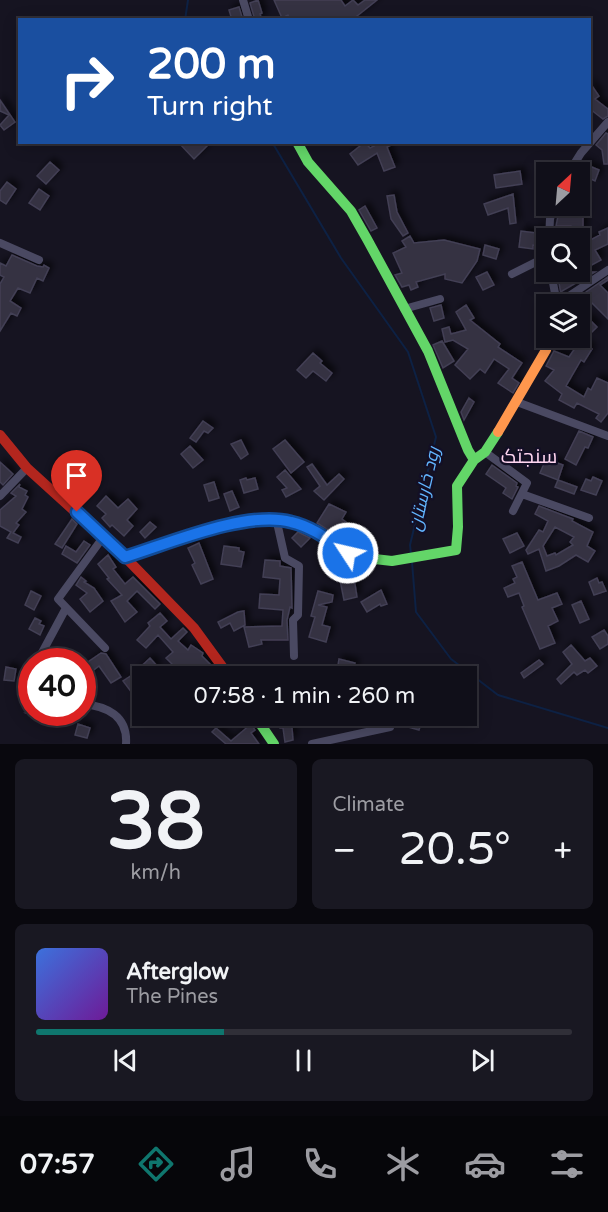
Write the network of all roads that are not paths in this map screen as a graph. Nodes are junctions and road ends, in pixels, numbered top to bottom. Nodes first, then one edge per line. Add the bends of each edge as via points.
1 (243, 0) edge
2 (248, 18) edge
3 (608, 122) edge
4 (591, 142) edge
5 (298, 144) edge
6 (589, 144) edge
7 (575, 162) edge
8 (0, 243) edge
9 (39, 260) dead end
10 (536, 262) edge
11 (608, 270) edge
12 (512, 274) dead end
13 (572, 294) edge
14 (440, 299) dead end
15 (404, 309) junction
16 (546, 348) edge
17 (518, 402) junction
18 (0, 435) edge
19 (608, 436) edge
20 (485, 452) junction
21 (474, 460) junction
22 (27, 468) junction
23 (522, 494) junction
24 (0, 496) edge
25 (513, 511) dead end
26 (276, 518) junction
27 (589, 518) dead end
28 (104, 536) junction
29 (125, 557) junction
30 (66, 608) junction
31 (45, 648) edge
32 (105, 648) dead end
33 (294, 656) dead end
34 (222, 666) edge
35 (96, 705) edge
36 (262, 726) edge
37 (390, 727) dead end
38 (126, 744) edge
39 (274, 744) edge
40 (312, 744) edge

1 - 2 street
3 - 4 street
5 - 15 street via 308,162 351,211
6 - 7 street
8 - 9 street
10 - 12 street
11 - 13 street
14 - 15 street
15 - 21 street via 429,351
16 - 17 street
17 - 19 street
17 - 20 street
18 - 22 street
20 - 21 street
20 - 23 street via 527,483
21 - 26 street via 457,486 456,550 392,561 366,558 348,553 315,530
22 - 24 street
22 - 28 street
23 - 25 street
23 - 27 street
26 - 29 street via 240,521
26 - 33 street via 285,558 298,566
28 - 29 street
28 - 30 street via 58,599
29 - 34 street via 194,628
30 - 31 street
30 - 32 street
35 - 38 street via 120,719
36 - 39 street
37 - 40 street

